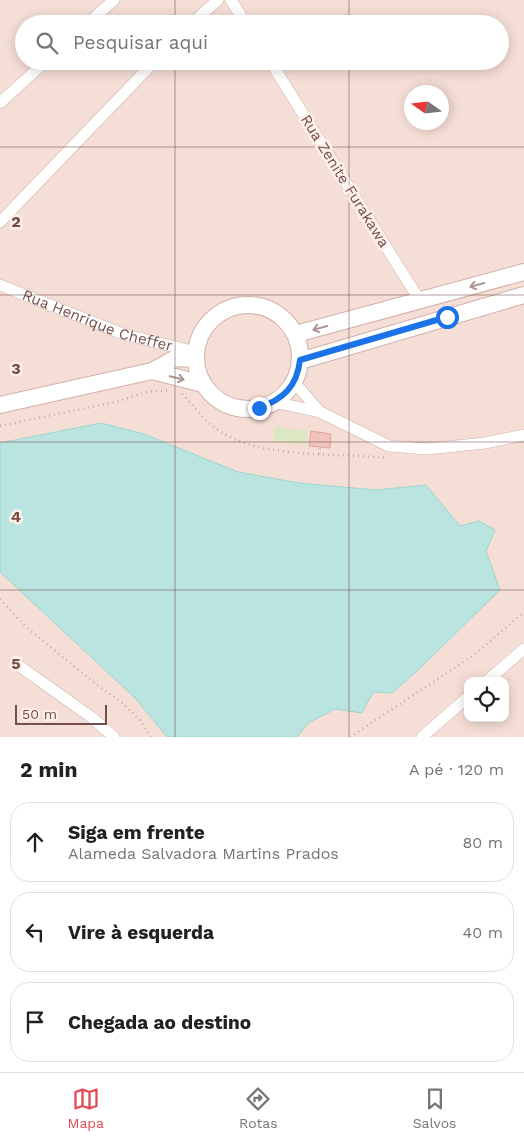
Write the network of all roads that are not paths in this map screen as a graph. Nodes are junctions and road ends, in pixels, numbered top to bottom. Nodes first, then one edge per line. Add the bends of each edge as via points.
1 (114, 0) edge
2 (218, 0) edge
3 (231, 0) edge
4 (97, 15) edge
5 (201, 15) edge
6 (240, 15) edge
7 (36, 70) edge
8 (146, 70) edge
9 (276, 70) edge
10 (0, 103) edge
11 (0, 222) edge
12 (524, 272) edge
13 (0, 285) edge
14 (524, 295) edge
15 (420, 301) junction
16 (296, 334) junction
17 (196, 355) junction
18 (300, 360) junction
19 (152, 371) junction
20 (294, 382) junction
21 (203, 384) junction
22 (274, 402) junction
23 (0, 404) edge
24 (320, 412) junction
25 (524, 435) edge
26 (524, 650) edge
27 (18, 665) dead end
28 (492, 677) edge
29 (464, 701) edge
30 (114, 737) edge
31 (422, 737) edge

1 - 4 street
2 - 5 street
3 - 6 street
7 - 10 street
8 - 11 street
9 - 15 street, Rua Zenite Furakawa
12 -> 15 street
13 - 17 street, Rua Henrique Cheffer via 123,334
14 - 18 street
15 -> 16 street
16 - 17 street via 273,310 256,304 239,304 210,320 200,335
16 - 18 street
17 - 19 street, Rua Henrique Cheffer via 176,358
17 - 21 street
18 - 20 street
19 -> 21 street, Rua Henrique Cheffer
19 - 23 street, Rua Henrique Cheffer
20 - 22 street
20 - 24 street
21 - 22 street via 227,405 259,408
22 - 24 street
24 - 25 street via 389,446 427,449
26 - 28 street
27 - 30 street
29 - 31 street

